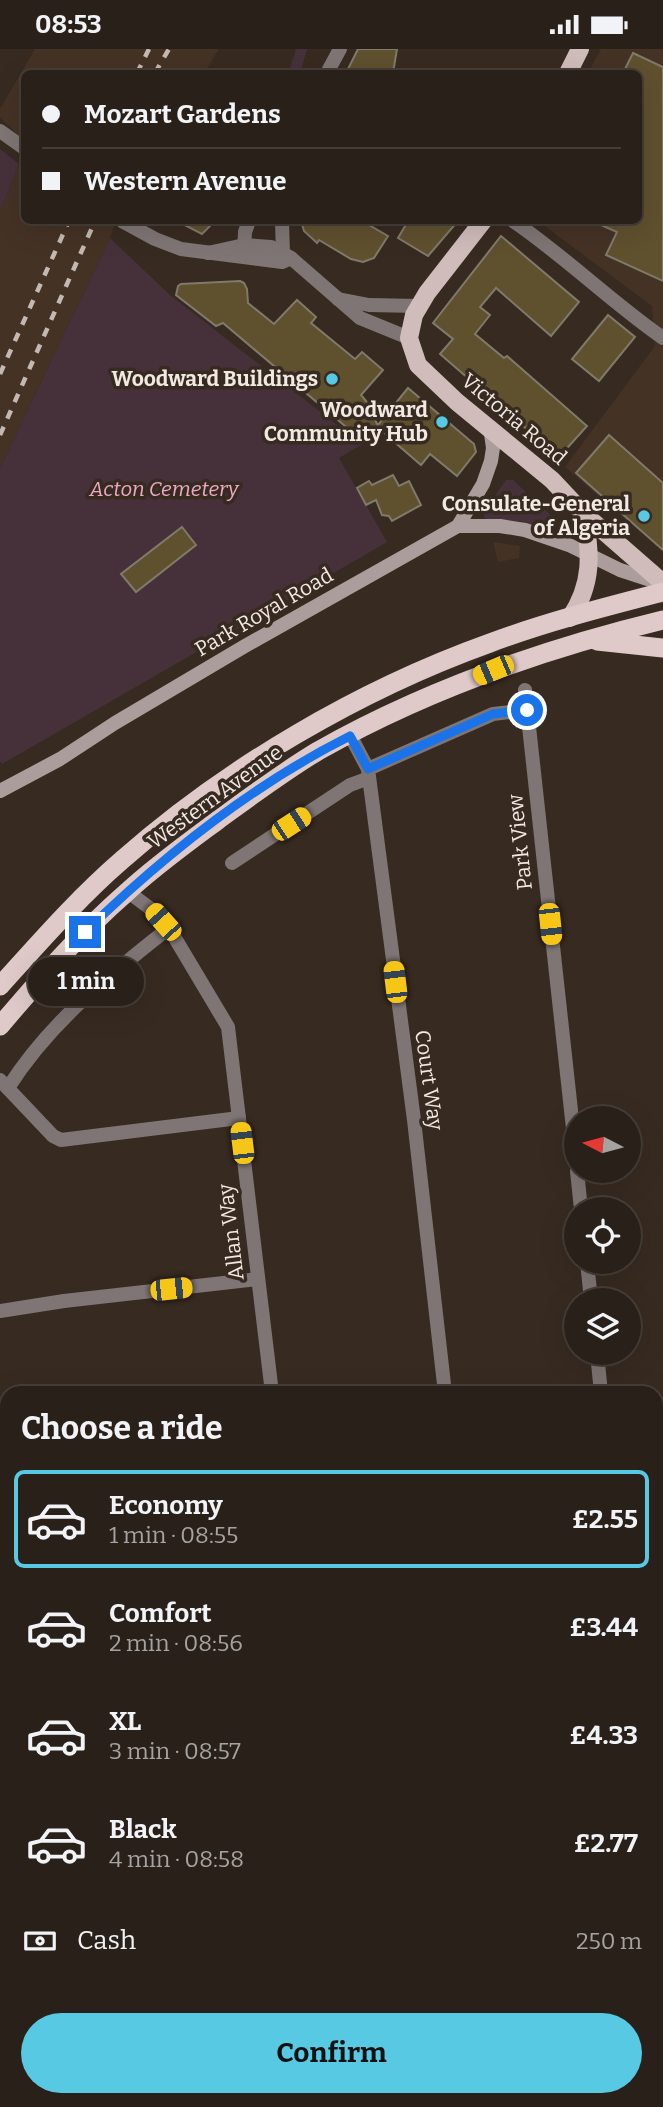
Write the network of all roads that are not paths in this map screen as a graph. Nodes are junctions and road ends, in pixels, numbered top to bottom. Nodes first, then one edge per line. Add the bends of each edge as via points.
1 (340, 49) edge
2 (580, 49) edge
3 (329, 70) edge
4 (570, 70) edge
5 (0, 131) edge
6 (21, 146) edge
7 (128, 224) edge
8 (249, 224) edge
9 (282, 224) edge
10 (481, 224) edge
11 (517, 224) edge
12 (249, 253) junction
13 (287, 256) junction
14 (336, 299) junction
15 (418, 306) junction
16 (409, 338) junction
17 (663, 338) edge
18 (490, 427) junction
19 (584, 514) junction
20 (458, 526) junction
21 (588, 556) junction
22 (663, 584) edge
23 (663, 592) edge
24 (569, 618) junction
25 (663, 620) edge
26 (586, 639) junction
27 (663, 649) edge
28 (525, 690) dead end
29 (527, 710) junction
30 (350, 736) junction
31 (368, 774) junction
32 (0, 791) edge
33 (232, 863) dead end
34 (127, 891) junction
35 (169, 928) junction
36 (0, 986) edge
37 (0, 1026) edge
38 (4, 1084) edge
39 (571, 1106) edge
40 (239, 1118) junction
41 (258, 1279) junction
42 (0, 1311) edge
43 (598, 1365) edge
44 (271, 1386) edge
45 (444, 1386) edge
46 (600, 1386) edge

1 - 3 street
2 - 4 main road
5 - 6 street
7 - 12 street via 181,249
8 - 12 street
9 - 13 street
10 - 15 main road
11 - 17 street
12 - 13 street via 271,247
12 - 13 street via 282,262
13 - 14 street
14 - 15 street
14 - 16 street via 360,319
15 - 16 main road
16 - 18 main road, Victoria Road via 418,365
18 - 19 main road, Victoria Road
18 - 20 main road via 491,461
19 - 21 main road
19 - 22 main road, Victoria Road
20 - 21 main road via 525,530
20 - 32 main road, Park Royal Road
21 - 22 main road
21 - 24 main road via 585,590
23 - 24 highway, Western Avenue
24 - 36 highway, Western Avenue via 490,643 413,675 264,754 122,860
25 - 26 highway, Western Avenue
26 - 27 highway
26 - 30 highway, Western Avenue via 498,668
28 - 29 street, Park View
29 - 31 street via 493,714
29 - 39 street, Park View
30 - 31 street, Court Way
30 - 34 highway, Western Avenue via 274,780
31 - 33 street
31 - 45 street, Court Way
34 - 35 street, Allan Way
34 - 37 highway, Western Avenue via 66,950
35 - 38 street via 91,992
35 - 40 street, Allan Way via 228,1027
38 - 40 street via 61,1140
40 - 41 street, Allan Way
41 - 42 street
41 - 44 street, Allan Way
43 - 46 street

